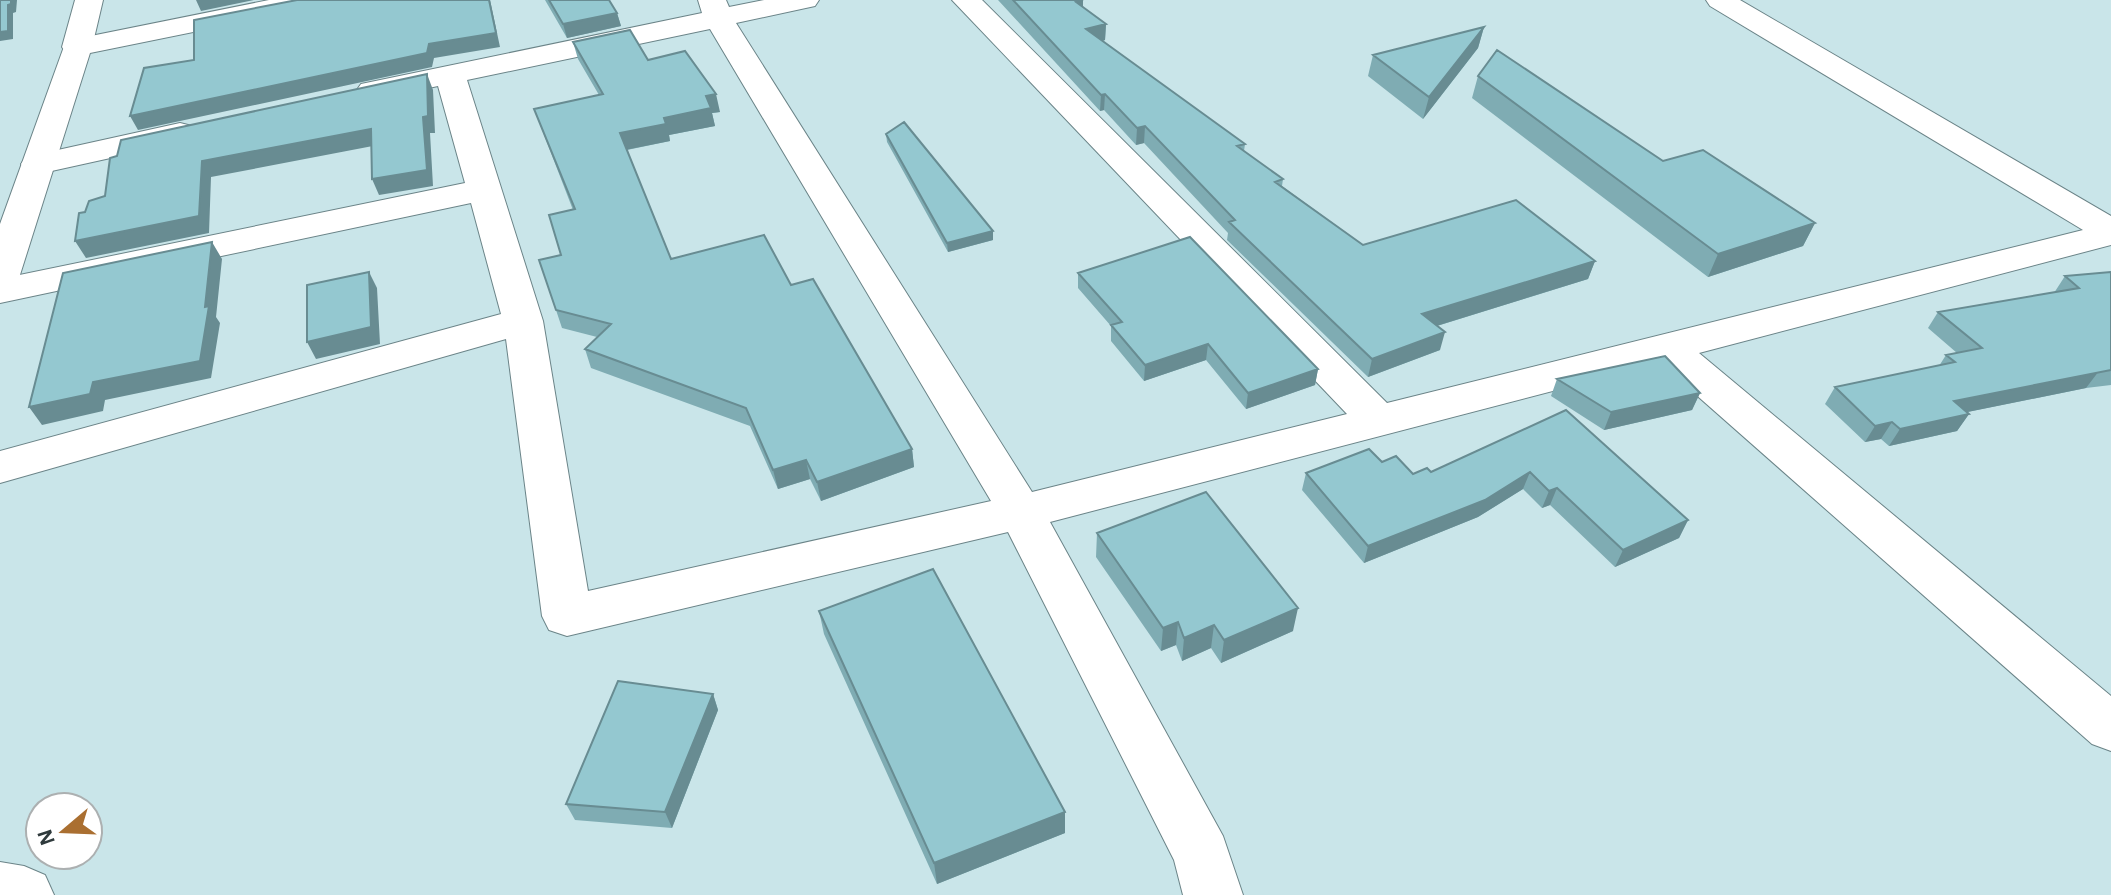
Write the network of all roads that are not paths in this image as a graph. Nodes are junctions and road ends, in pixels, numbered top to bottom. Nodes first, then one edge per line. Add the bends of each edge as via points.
1 (89, 0) edge
2 (312, 0) edge
3 (805, 0) edge
4 (966, 0) edge
5 (1720, 0) edge
6 (715, 9) edge
7 (77, 47) junction
8 (450, 74) junction
9 (343, 97) edge
10 (206, 127) edge
11 (38, 164) junction
12 (484, 190) junction
13 (2111, 232) edge
14 (0, 278) edge
15 (0, 291) edge
16 (523, 321) junction
17 (1668, 348) junction
18 (1379, 421) junction
19 (0, 467) edge
20 (1021, 512) junction
21 (2111, 728) edge
22 (0, 891) edge
23 (24, 895) edge
24 (1213, 895) edge

1 - 7 street
2 - 7 street
3 - 6 street
4 - 18 street
5 - 13 street
6 - 8 street
6 - 20 street
7 - 11 street
8 - 9 street
8 - 12 street
10 - 11 street
11 - 14 street
12 - 15 street
12 - 16 street
13 - 17 street
16 - 19 street
16 - 20 street via 567,616
17 - 18 street
17 - 21 street
18 - 20 street
20 - 24 street via 1202,855
22 - 23 street

